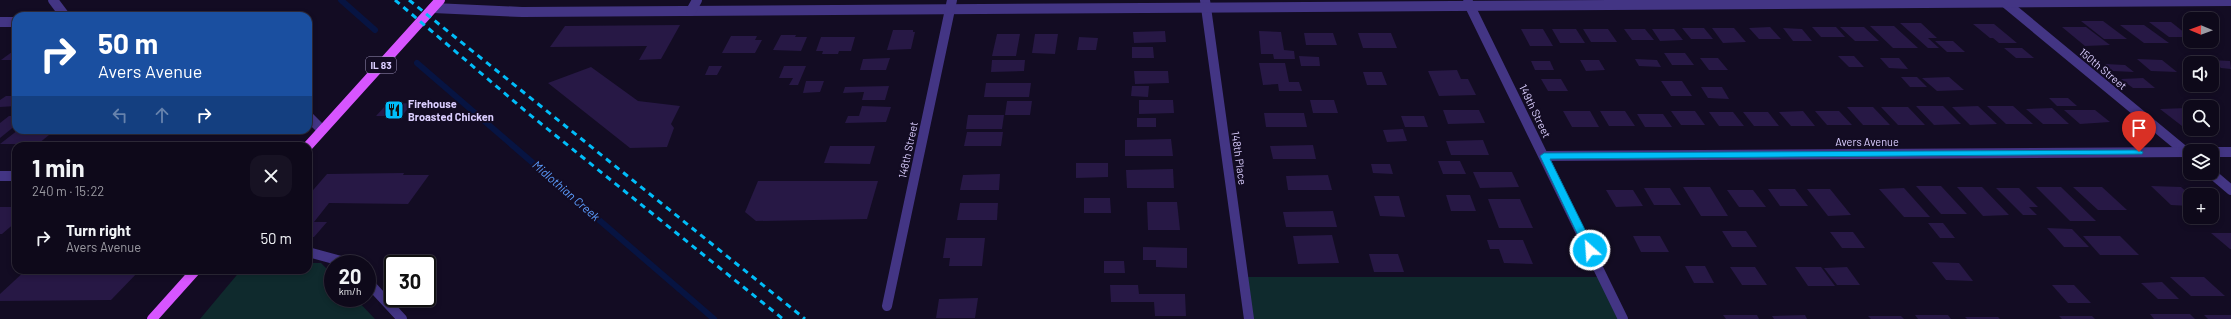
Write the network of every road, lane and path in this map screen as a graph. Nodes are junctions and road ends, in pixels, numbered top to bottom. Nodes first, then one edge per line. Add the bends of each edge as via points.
1 (53, 0) edge
2 (440, 0) edge
3 (697, 0) edge
4 (2003, 1) edge
5 (2231, 1) edge
6 (1469, 3) edge
7 (1206, 4) edge
8 (951, 5) edge
9 (433, 8) junction
10 (691, 11) junction
11 (62, 12) edge
12 (0, 22) edge
13 (12, 22) edge
14 (312, 120) edge
15 (322, 130) junction
16 (312, 142) edge
17 (2183, 148) edge
18 (2219, 152) edge
19 (2231, 152) edge
20 (2183, 153) edge
21 (1544, 156) junction
22 (0, 176) edge
23 (12, 176) edge
24 (2219, 180) edge
25 (2231, 190) edge
26 (312, 253) edge
27 (324, 256) edge
28 (192, 274) edge
29 (376, 291) edge
30 (887, 306) dead end
31 (152, 319) edge
32 (402, 319) edge
33 (1249, 319) edge
34 (1624, 319) edge

1 - 11 street
2 - 9 main road, IL 83
3 - 10 street
4 - 5 street
4 - 6 street
4 - 17 street, 150th Street
6 - 7 street
6 - 21 street, 149th Street
7 - 8 street
7 - 33 street, 148th Place
8 - 10 street
8 - 30 street, 148th Street
9 - 10 street via 522,12
9 - 15 main road, IL 83
12 - 13 street
14 - 15 street
15 - 16 main road, IL 83
18 - 19 street
20 - 21 street, Avers Avenue
21 - 34 street, 149th Street
22 - 23 street
24 - 25 street
26 - 27 street
28 - 31 main road
29 - 32 street

